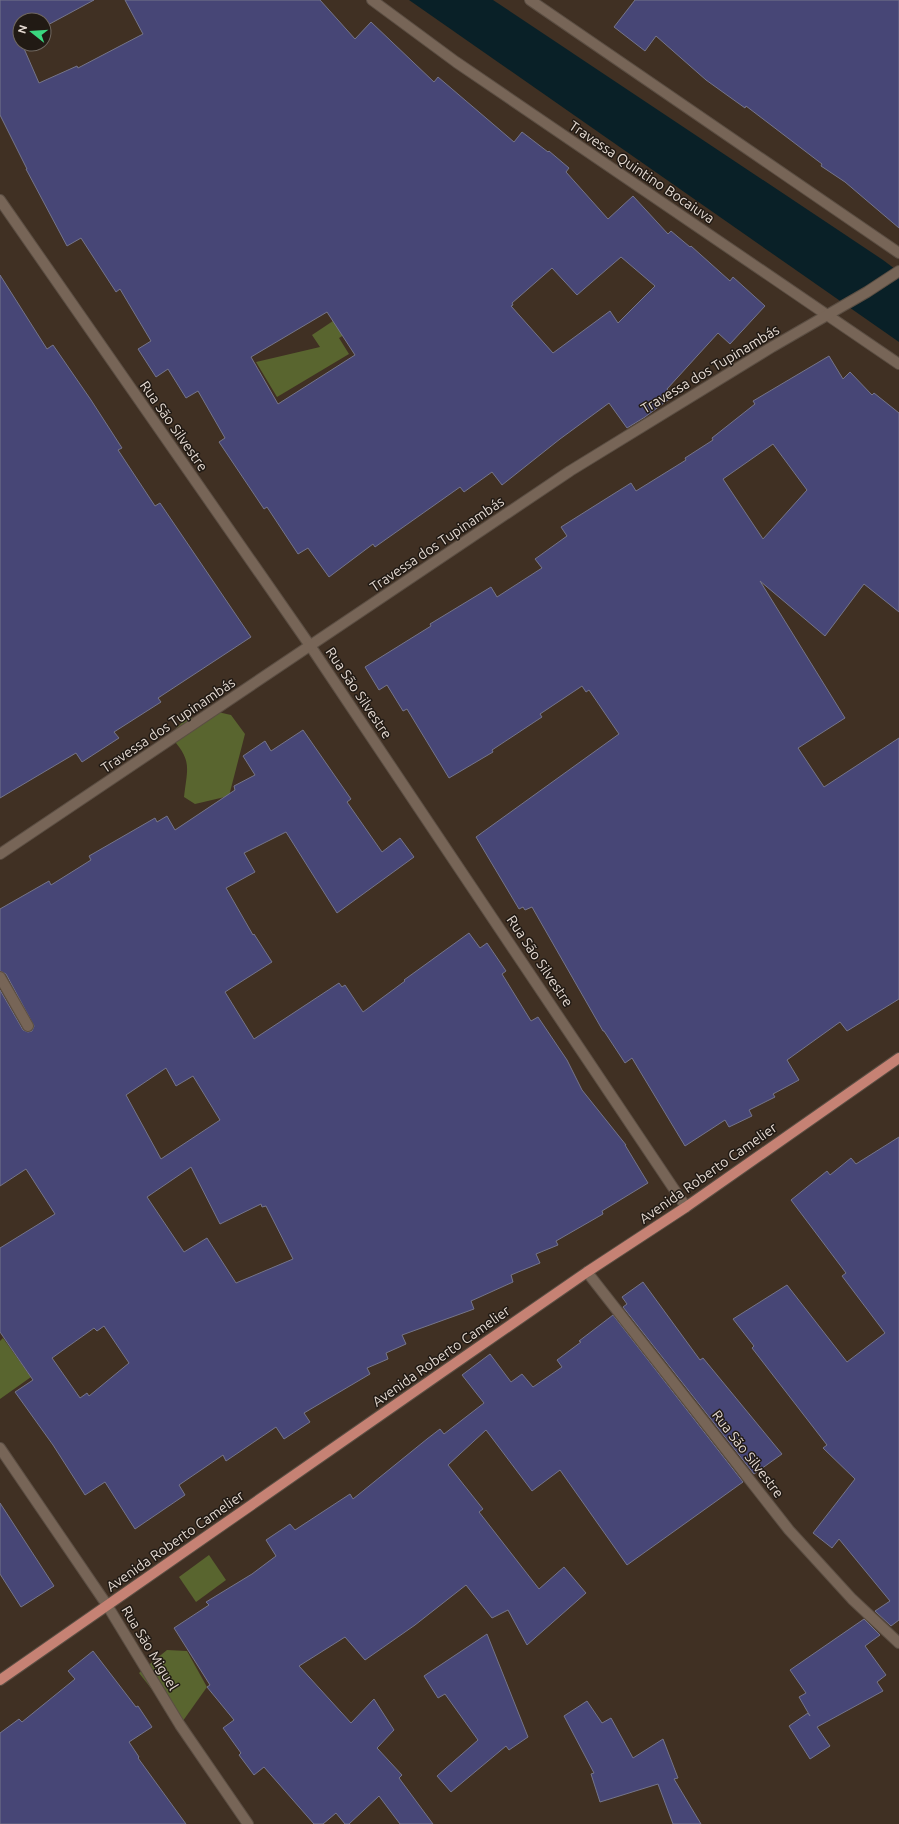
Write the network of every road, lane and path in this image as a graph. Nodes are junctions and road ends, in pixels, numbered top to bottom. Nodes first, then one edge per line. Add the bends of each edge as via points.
1 (372, 0) edge
2 (530, 0) edge
3 (0, 200) edge
4 (899, 253) edge
5 (899, 271) edge
6 (827, 316) junction
7 (899, 364) edge
8 (311, 646) junction
9 (0, 854) edge
10 (0, 977) edge
11 (28, 1026) dead end
12 (899, 1058) edge
13 (686, 1207) junction
14 (587, 1272) junction
15 (0, 1448) edge
16 (107, 1605) junction
17 (899, 1643) edge
18 (0, 1680) edge
19 (248, 1824) edge

1 - 6 street, Travessa Quintino Bocaiuva via 456,62
2 - 4 street
3 - 8 street, Rua São Silvestre
5 - 6 street, Travessa dos Tupinambás
6 - 7 street, Travessa Quintino Bocaiuva
6 - 8 street, Travessa dos Tupinambás via 570,471
8 - 9 street, Travessa dos Tupinambás
8 - 13 street, Rua São Silvestre
10 - 11 street
12 - 13 main road, Avenida Roberto Camelier
13 - 14 main road, Avenida Roberto Camelier
14 - 16 main road, Avenida Roberto Camelier
14 - 17 street, Rua São Silvestre via 789,1530 852,1599
15 - 16 street, Rua São Miguel
16 - 18 main road, Avenida Roberto Camelier
16 - 19 street, Rua São Miguel via 180,1725

